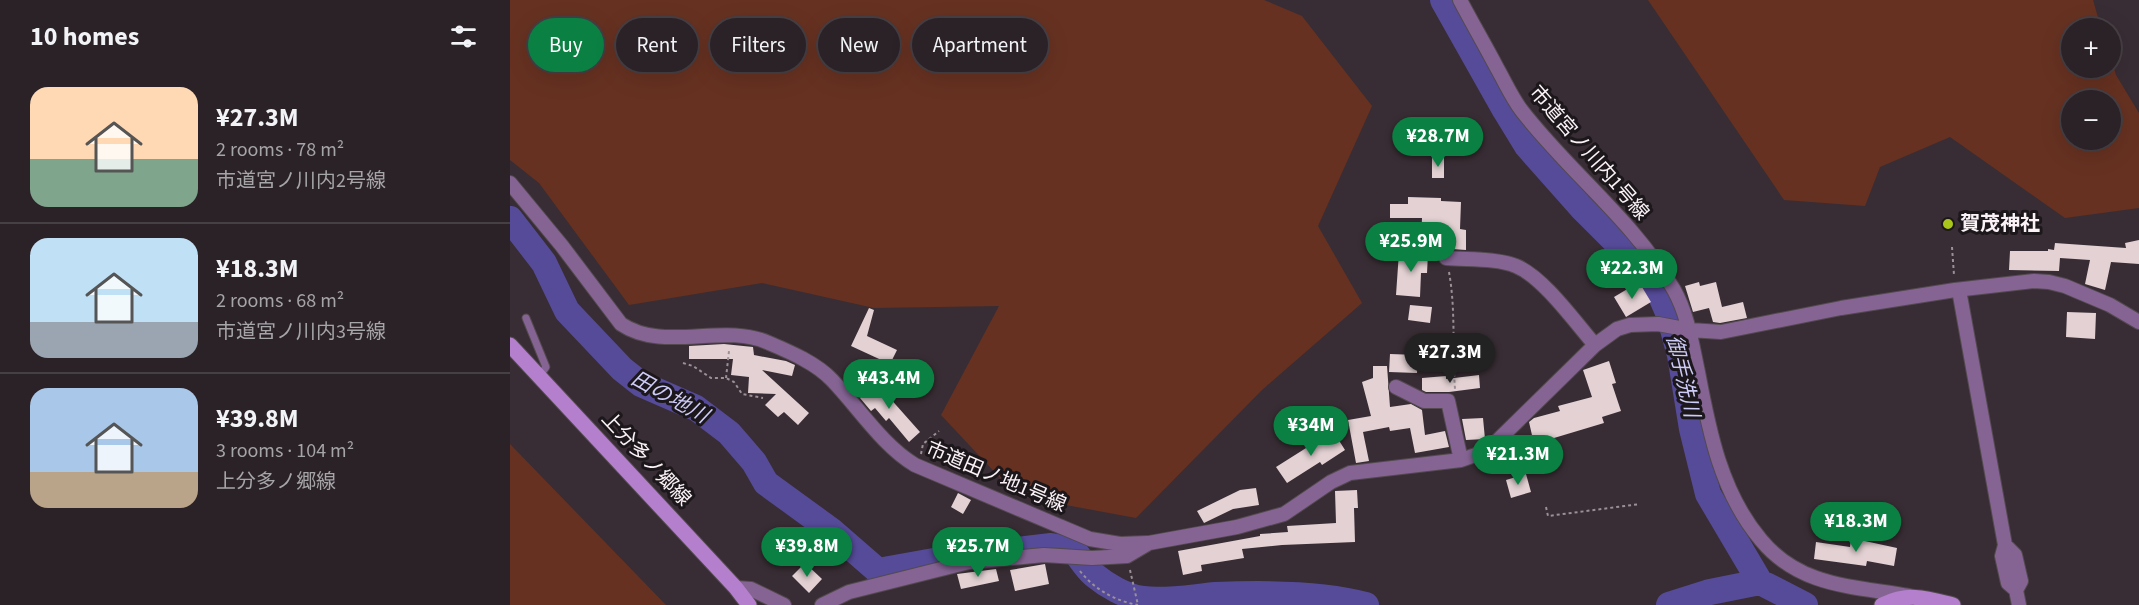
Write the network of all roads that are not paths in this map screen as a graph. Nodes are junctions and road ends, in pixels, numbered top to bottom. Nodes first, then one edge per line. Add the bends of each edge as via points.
1 (1460, 0) edge
2 (510, 183) edge
3 (1446, 258) road end
4 (1957, 290) junction
5 (526, 318) dead end
6 (2139, 322) edge
7 (1686, 330) junction
8 (510, 345) edge
9 (1595, 345) junction
10 (539, 377) junction
11 (1395, 387) dead end
12 (1461, 460) junction
13 (1149, 543) junction
14 (736, 588) junction
15 (1909, 596) junction
16 (748, 605) edge
17 (784, 605) edge
18 (822, 605) edge
19 (1882, 605) edge
20 (1953, 605) edge
21 (2019, 605) edge

1 - 7 street, 市道宮ノ川内1号線 via 1521,110 1639,239 1675,291
2 - 13 street, 市道田ノ地1号線 via 621,324 631,331 664,336 745,336 769,342 822,370 894,449 915,465 1090,539
3 - 9 street via 1499,262 1526,271
4 - 6 street via 2049,282 2110,305
4 - 7 street via 1721,332
4 - 21 street via 2005,545 2015,555 2021,582 2016,590
5 - 10 lane via 546,368
7 - 9 street via 1658,324 1630,325
7 - 15 street, 市道宮ノ川内1号線 via 1726,481 1761,540 1786,564 1816,579
8 - 10 main road, 上分多ノ郷線
9 - 12 street via 1491,447
10 - 14 main road, 上分多ノ郷線
11 - 12 street via 1424,401 1448,401
12 - 13 street via 1350,472 1284,514
13 - 18 street via 1127,556 1044,555 969,562 849,592
14 - 16 main road, 上分多ノ郷線
14 - 17 street via 751,589
15 - 19 main road
15 - 20 main road

